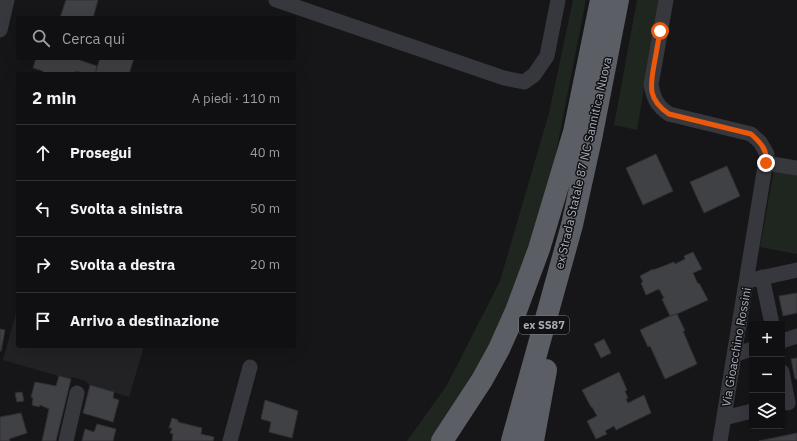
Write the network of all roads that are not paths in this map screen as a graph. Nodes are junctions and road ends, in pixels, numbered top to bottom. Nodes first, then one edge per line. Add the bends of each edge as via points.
1 (7, 0) edge
2 (276, 0) edge
3 (558, 0) edge
4 (594, 0) edge
5 (601, 0) edge
6 (618, 0) edge
7 (629, 0) edge
8 (666, 0) edge
9 (0, 30) edge
10 (593, 44) junction
11 (582, 136) junction
12 (766, 163) junction
13 (797, 168) edge
14 (572, 225) junction
15 (797, 270) edge
16 (762, 277) junction
17 (747, 281) junction
18 (771, 321) edge
19 (797, 336) edge
20 (785, 340) edge
21 (749, 351) edge
22 (734, 355) junction
23 (250, 367) dead end
24 (785, 385) edge
25 (77, 393) dead end
26 (789, 402) edge
27 (749, 412) edge
28 (724, 418) junction
29 (514, 433) edge
30 (66, 441) edge
31 (230, 441) edge
32 (442, 441) edge
33 (533, 441) edge
34 (720, 441) edge

1 - 9 street
2 - 3 street via 504,78 524,82 534,75 547,56
4 - 10 highway
5 - 10 highway, ex Strada Statale 87 NC Sannitica Nuova / ex SS87
6 - 11 highway, ex Strada Statale 87 NC Sannitica Nuova / ex SS87
7 - 11 highway via 611,80
8 - 12 street via 650,85 654,98 669,114 751,134 760,142 767,154
10 - 11 highway, ex Strada Statale 87 NC Sannitica Nuova / ex SS87
11 - 14 highway, ex Strada Statale 87 NC Sannitica Nuova / ex SS87
11 - 32 highway via 516,312 482,380
12 - 13 street
12 - 17 street
14 - 29 highway, ex Strada Statale 87 NC Sannitica Nuova / ex SS87
14 - 33 highway via 565,277
15 - 16 street, Via Gioacchino Rossini
16 - 17 street, Via Gioacchino Rossini
16 - 18 street
17 - 22 street, Via Gioacchino Rossini
19 - 20 street
21 - 22 street
22 - 28 street, Via Gioacchino Rossini
23 - 31 street
24 - 26 street
25 - 30 street
27 - 28 street
28 - 34 street, Via Gioacchino Rossini

